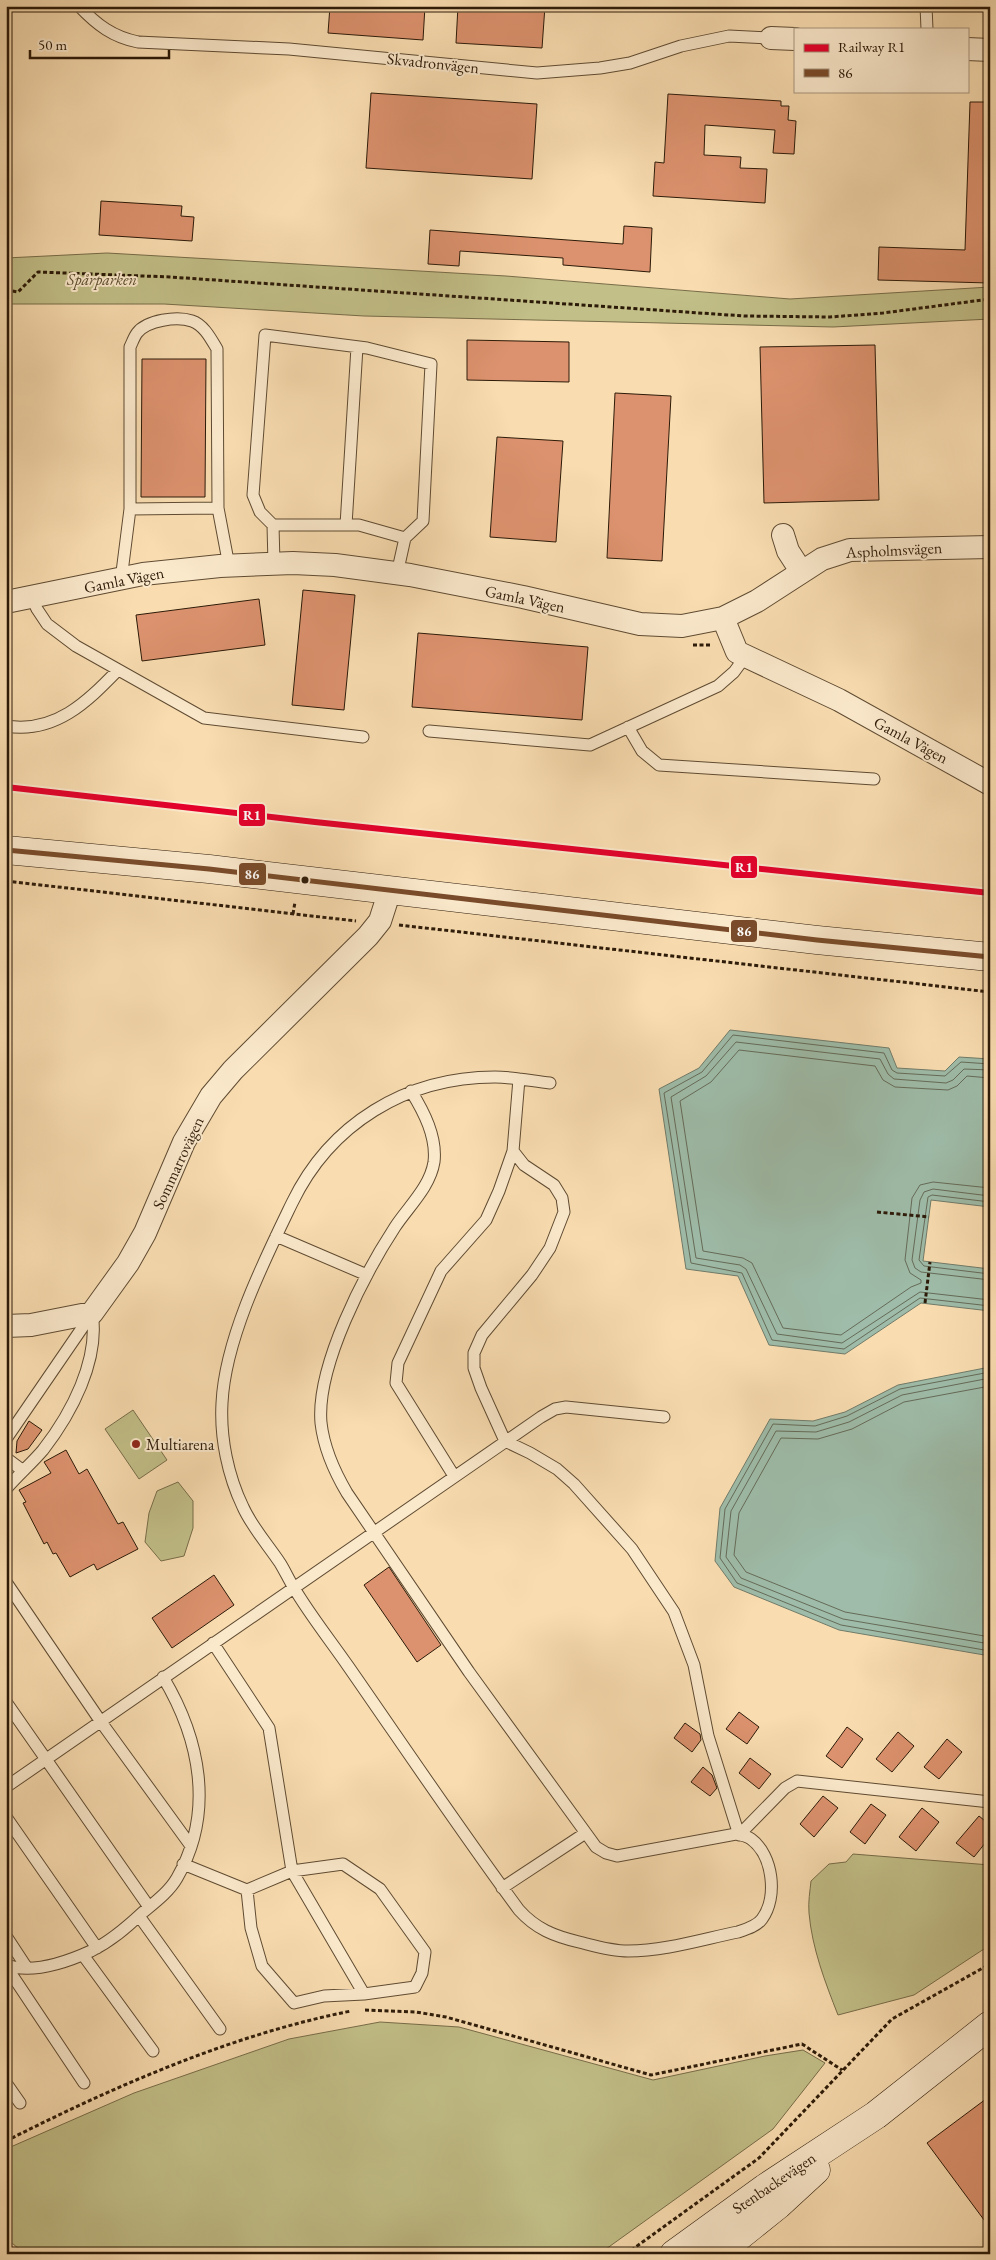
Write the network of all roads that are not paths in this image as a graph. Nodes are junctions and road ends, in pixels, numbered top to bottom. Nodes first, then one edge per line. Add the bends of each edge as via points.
1 (79, 6) edge
2 (926, 6) edge
3 (927, 28) edge
4 (771, 38) joint
5 (794, 39) edge
6 (968, 49) edge
7 (990, 50) edge
8 (357, 347) junction
9 (218, 508) junction
10 (130, 510) junction
11 (273, 525) junction
12 (346, 525) junction
13 (783, 535) dead end
14 (404, 538) junction
15 (990, 547) edge
16 (274, 564) junction
17 (228, 566) junction
18 (802, 570) junction
19 (397, 574) junction
20 (121, 580) junction
21 (32, 598) junction
22 (6, 602) edge
23 (723, 618) junction
24 (745, 657) junction
25 (118, 670) junction
26 (6, 726) edge
27 (628, 727) junction
28 (429, 731) dead end
29 (363, 737) dead end
30 (874, 779) dead end
31 (990, 784) edge
32 (6, 850) edge
33 (390, 890) junction
34 (990, 957) edge
35 (519, 1079) junction
36 (550, 1082) dead end
37 (411, 1091) junction
38 (513, 1151) junction
39 (276, 1236) junction
40 (367, 1275) junction
41 (92, 1313) junction
42 (6, 1326) edge
43 (664, 1417) dead end
44 (6, 1439) edge
45 (505, 1442) junction
46 (6, 1458) edge
47 (22, 1470) junction
48 (454, 1476) junction
49 (6, 1489) edge
50 (374, 1532) junction
51 (6, 1582) edge
52 (293, 1587) junction
53 (213, 1643) junction
54 (163, 1677) junction
55 (6, 1702) edge
56 (101, 1722) junction
57 (47, 1759) junction
58 (6, 1787) edge
59 (990, 1802) edge
60 (6, 1817) edge
61 (584, 1834) junction
62 (739, 1835) junction
63 (191, 1846) junction
64 (183, 1864) junction
65 (292, 1871) junction
66 (502, 1888) junction
67 (247, 1890) junction
68 (149, 1907) junction
69 (139, 1916) junction
70 (6, 1936) edge
71 (97, 1948) junction
72 (83, 1955) junction
73 (6, 1965) edge
74 (27, 1968) junction
75 (364, 1994) junction
76 (990, 2025) edge
77 (220, 2028) dead end
78 (153, 2051) dead end
79 (6, 2083) edge
80 (84, 2083) dead end
81 (20, 2102) dead end
82 (876, 2114) junction
83 (674, 2254) edge
84 (717, 2254) edge

1 - 4 lane, Skvadronvägen via 107,32 138,42 288,49 537,73 630,63 722,37
2 - 3 lane
4 - 5 street, Skvadronvägen
6 - 7 street
8 - 11 lane via 265,335 252,495 260,512
8 - 12 lane
8 - 14 lane via 431,364 424,521
9 - 10 lane
9 - 10 lane via 217,349 208,333 192,321 175,320 154,322 137,332 130,347
9 - 17 lane
10 - 20 lane
11 - 12 lane
11 - 16 lane
12 - 14 lane via 359,525
13 - 18 street via 788,551
14 - 19 lane
15 - 18 street, Aspholmsvägen via 850,550
16 - 17 street, Gamla Vägen
16 - 19 street, Gamla Vägen via 335,565
17 - 20 street, Gamla Vägen via 170,571
18 - 23 street, Aspholmsvägen via 757,601
19 - 23 street, Gamla Vägen via 652,626 682,626
20 - 21 street, Gamla Vägen
21 - 22 street, Gamla Vägen
21 - 25 lane via 47,624 76,646
23 - 24 street, Gamla Vägen via 736,652
24 - 27 lane via 718,686
24 - 31 street, Gamla Vägen via 839,700
25 - 26 lane via 89,700 63,717 40,726
25 - 29 lane via 204,718
27 - 28 lane via 590,745
27 - 30 lane via 642,750 659,765
32 - 33 street
33 - 34 street
33 - 41 street, Sommarrovägen via 379,923 232,1070 212,1096 184,1142 145,1233 128,1264
35 - 36 lane
35 - 37 lane via 466,1079
35 - 38 lane
37 - 39 lane via 361,1117 318,1160 301,1184
37 - 40 lane via 429,1127 434,1146 430,1176
38 - 45 lane via 524,1166 554,1185 562,1198 564,1212 550,1248 482,1335 474,1353 474,1368 480,1388
38 - 48 lane via 486,1220 441,1272 398,1363 396,1374 396,1383 406,1402
39 - 40 lane
39 - 52 lane via 236,1334 221,1405 225,1453 231,1478 244,1510
40 - 50 lane via 337,1342 328,1372 321,1422 332,1468
41 - 42 street via 31,1325
41 - 44 lane
41 - 47 lane via 95,1331 90,1360 76,1393 58,1429
43 - 45 lane via 566,1407 541,1417
45 - 48 lane
45 - 62 lane via 530,1452 574,1484 632,1549 674,1612 694,1664 708,1736
46 - 47 lane
47 - 49 lane
48 - 50 lane
50 - 52 lane
50 - 61 lane
51 - 56 lane
52 - 53 lane
52 - 66 lane
53 - 54 lane
53 - 65 lane via 269,1728
54 - 56 lane
54 - 63 lane via 188,1725 198,1766 198,1816
55 - 57 lane
56 - 57 lane
56 - 63 lane
57 - 58 lane
57 - 68 lane
59 - 62 lane via 797,1781 785,1788
60 - 71 lane
61 - 62 lane via 606,1854 617,1856 718,1836
61 - 66 lane
62 - 66 lane via 750,1838 762,1850 768,1864 771,1887 769,1906 761,1920 738,1932 650,1949 627,1951 606,1948 541,1930 524,1916
63 - 64 lane
64 - 67 lane
64 - 68 lane via 176,1879
65 - 67 lane
65 - 75 lane
65 - 75 lane via 343,1864 380,1889 425,1952 422,1974 415,1987
67 - 75 lane via 251,1928 262,1966 294,2003 324,1996
68 - 69 lane
69 - 71 lane via 117,1936
69 - 77 lane
70 - 74 lane
71 - 72 lane
72 - 74 lane
72 - 78 lane
73 - 74 lane
73 - 80 lane
76 - 82 street, Stenbackevägen
79 - 81 lane
82 - 83 street, Stenbackevägen
82 - 84 street, Stenbackevägen via 778,2205

